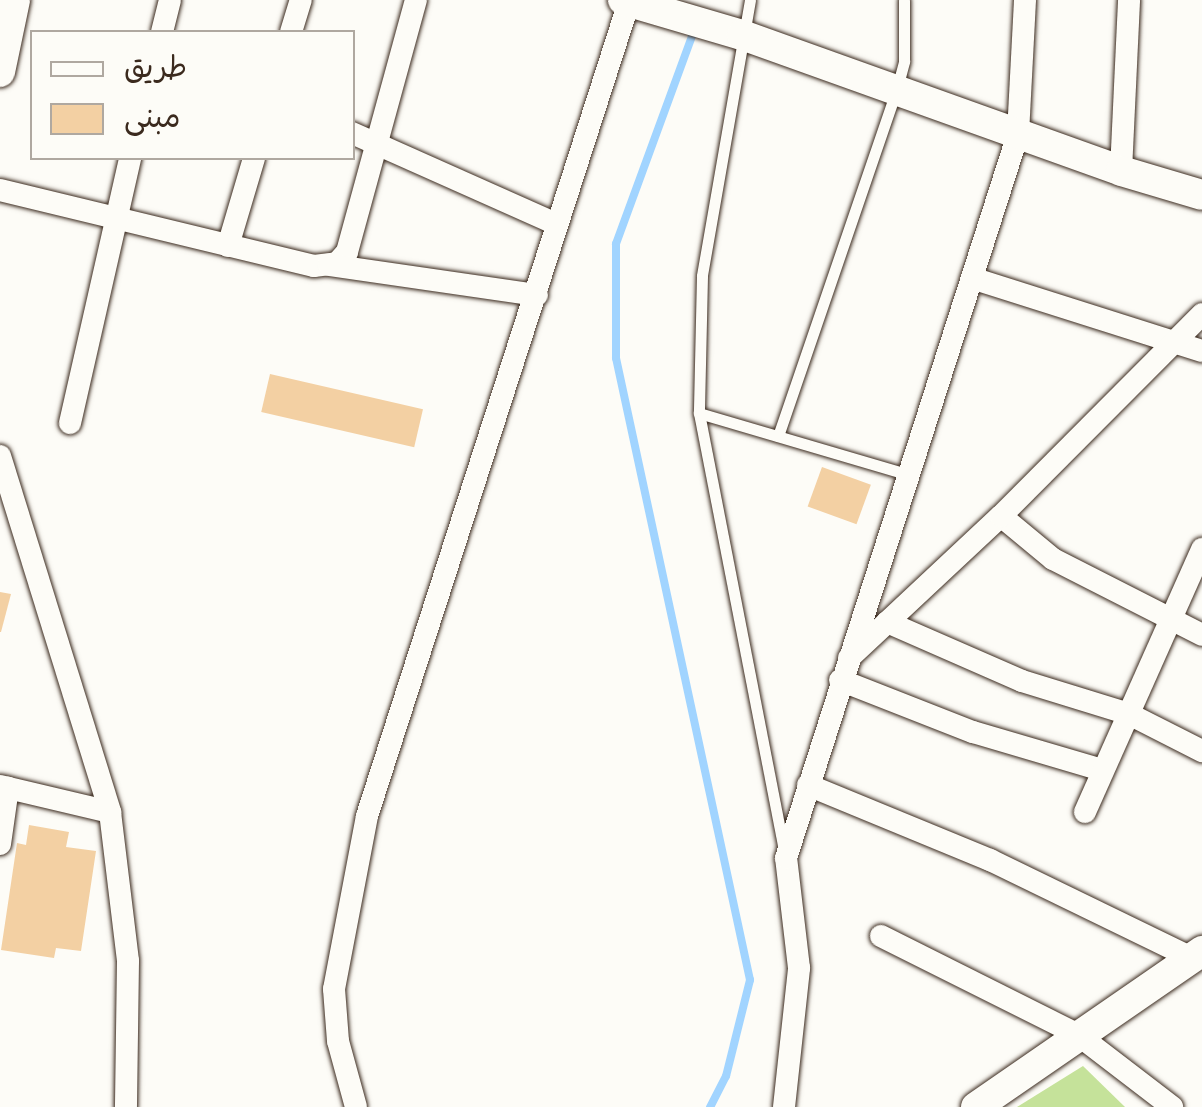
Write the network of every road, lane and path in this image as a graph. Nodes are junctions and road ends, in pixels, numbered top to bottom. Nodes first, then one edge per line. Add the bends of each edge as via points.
1 (15, 0) edge
2 (170, 0) edge
3 (301, 0) edge
4 (416, 0) edge
5 (750, 0) edge
6 (904, 0) edge
7 (1024, 0) edge
8 (1128, 0) edge
9 (626, 1) edge
10 (162, 30) edge
11 (292, 30) edge
12 (732, 32) junction
13 (0, 72) edge
14 (897, 88) junction
15 (1018, 134) junction
16 (363, 139) edge
17 (129, 160) edge
18 (253, 160) edge
19 (1121, 172) junction
20 (0, 190) edge
21 (1202, 195) edge
22 (114, 221) junction
23 (556, 224) junction
24 (228, 246) junction
25 (329, 265) junction
26 (972, 278) junction
27 (536, 294) junction
28 (1202, 314) edge
29 (1180, 341) junction
30 (1202, 351) edge
31 (699, 413) junction
32 (70, 423) dead end
33 (778, 436) junction
34 (0, 456) edge
35 (909, 475) junction
36 (1001, 516) junction
37 (1202, 549) edge
38 (1172, 618) junction
39 (887, 622) junction
40 (1202, 636) edge
41 (843, 670) junction
42 (1129, 714) junction
43 (1202, 751) edge
44 (1102, 770) junction
45 (808, 785) junction
46 (4, 787) edge
47 (110, 812) junction
48 (1085, 812) dead end
49 (0, 844) edge
50 (786, 858) junction
51 (881, 936) dead end
52 (1197, 954) edge
53 (1077, 1034) junction
54 (789, 1103) edge
55 (126, 1107) edge
56 (356, 1107) edge
57 (976, 1107) edge
58 (1172, 1107) edge

1 - 13 street
2 - 10 street
3 - 11 street
4 - 16 street
5 - 12 lane
6 - 14 lane
7 - 15 street
8 - 19 street
9 - 12 street
9 - 23 street
12 - 14 street
12 - 31 lane via 700,295
14 - 15 street
14 - 33 lane
15 - 19 street
15 - 26 street
16 - 23 street
16 - 25 street via 346,252
17 - 22 street
18 - 24 street
19 - 21 street
20 - 22 street
22 - 24 street
22 - 32 street
23 - 27 street
24 - 25 street
25 - 27 street
26 - 29 street
26 - 35 street
27 - 56 street via 379,773 354,872 334,1016
28 - 29 street
29 - 30 street
29 - 36 street
31 - 33 lane
31 - 50 lane
33 - 35 lane
34 - 47 street
35 - 41 street
36 - 38 street via 1053,558
36 - 39 street
37 - 38 street
38 - 40 street
38 - 42 street
39 - 41 street
39 - 42 street via 1022,681
41 - 44 street via 973,732
41 - 45 street
42 - 43 street
42 - 44 street
44 - 48 street
45 - 50 street
45 - 52 street
46 - 47 street
46 - 49 street
47 - 55 street via 128,961
50 - 54 street via 799,968
51 - 53 street
52 - 53 street
53 - 57 street
53 - 58 street

